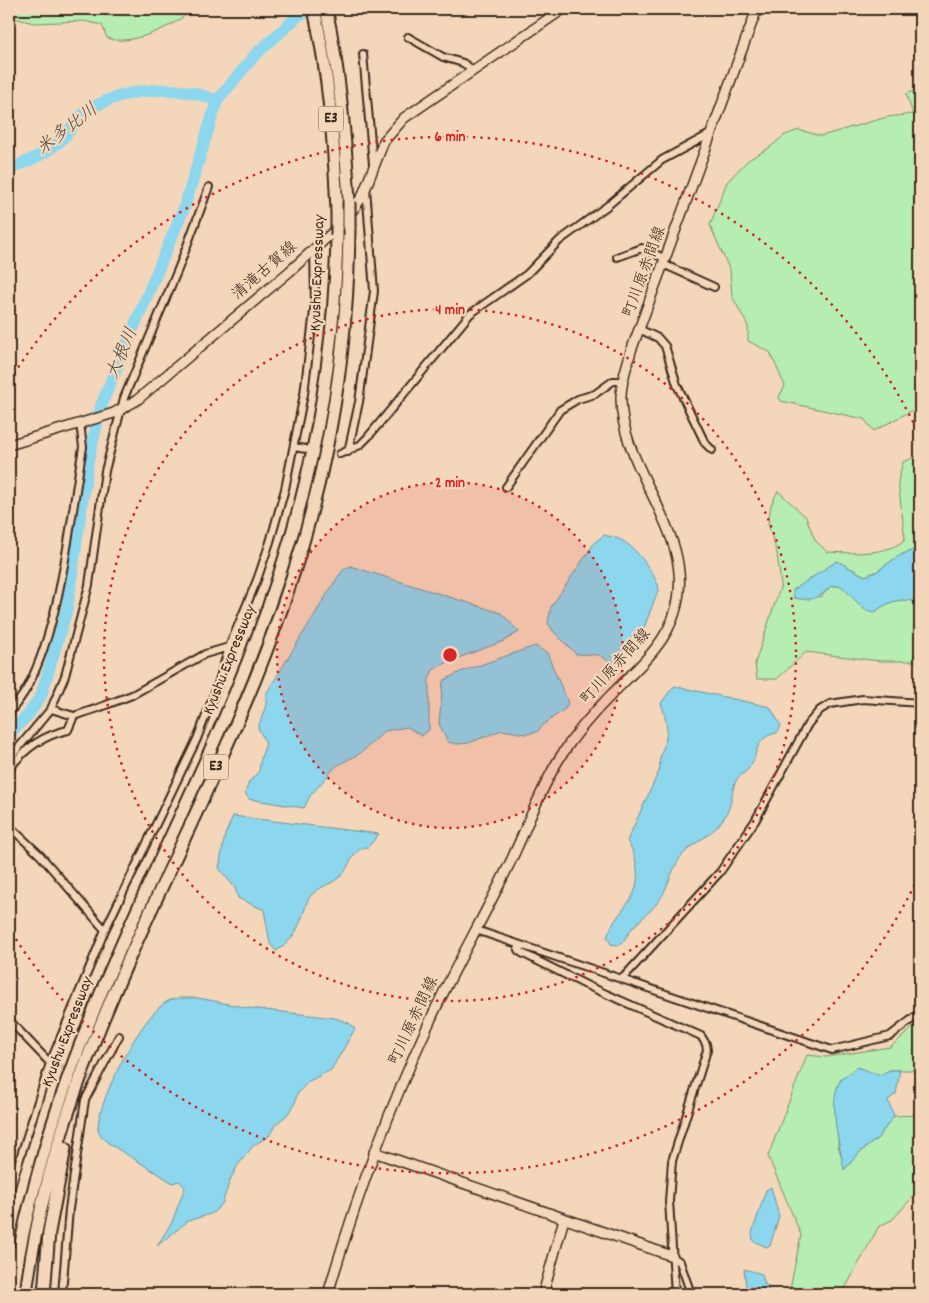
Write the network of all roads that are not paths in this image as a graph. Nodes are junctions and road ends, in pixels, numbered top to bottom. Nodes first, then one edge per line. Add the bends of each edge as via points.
1 (314, 9) edge
2 (564, 9) edge
3 (757, 9) edge
4 (328, 14) edge
5 (408, 37) dead end
6 (363, 54) dead end
7 (473, 70) junction
8 (712, 133) junction
9 (373, 164) junction
10 (366, 186) junction
11 (209, 187) dead end
12 (314, 248) junction
13 (617, 257) dead end
14 (665, 261) junction
15 (714, 287) dead end
16 (640, 329) junction
17 (623, 381) junction
18 (118, 411) junction
19 (80, 423) junction
20 (9, 445) edge
21 (294, 447) junction
22 (306, 449) dead end
23 (712, 450) dead end
24 (348, 452) junction
25 (340, 454) dead end
26 (506, 487) dead end
27 (229, 647) junction
28 (920, 704) edge
29 (52, 709) junction
30 (9, 714) edge
31 (74, 716) junction
32 (9, 759) edge
33 (9, 770) edge
34 (9, 826) edge
35 (105, 930) junction
36 (476, 930) junction
37 (518, 944) junction
38 (622, 979) junction
39 (920, 1013) edge
40 (9, 1020) edge
41 (118, 1036) dead end
42 (89, 1052) junction
43 (50, 1063) junction
44 (374, 1152) junction
45 (9, 1193) edge
46 (564, 1219) junction
47 (21, 1248) junction
48 (672, 1256) junction
49 (9, 1280) edge
50 (13, 1294) edge
51 (26, 1294) edge
52 (44, 1294) edge
53 (62, 1294) edge
54 (328, 1294) edge
55 (543, 1294) edge
56 (675, 1294) edge
57 (691, 1294) edge

1 - 47 highway, Kyushu Expressway / E3, bridge via 333,135 337,235 334,314 324,396 305,492 287,555 225,717 141,898 79,1046 32,1192
2 - 7 main road, 清滝古賀線
3 - 8 main road, 町川原赤間線
4 - 42 highway, Kyushu Expressway / E3, bridge via 345,134 349,226 346,319 338,387 318,492 300,555 257,672
5 - 7 street via 444,57 463,62
6 - 9 street
7 - 9 main road, 清滝古賀線 via 404,118 384,141
8 - 14 main road, 町川原赤間線
8 - 24 street via 662,160 608,206 559,240 527,274 470,314 383,420 360,445
9 - 10 main road, 清滝古賀線
10 - 12 main road, 清滝古賀線 via 357,206 344,222
10 - 24 street via 374,291 359,402
11 - 18 street
12 - 18 main road, 清滝古賀線 via 137,400
12 - 21 street via 315,302
13 - 14 street via 642,248
14 - 15 street
14 - 16 main road, 町川原赤間線
16 - 17 main road, 町川原赤間線
16 - 23 street via 658,338 665,346 677,385 705,443
17 - 26 street via 613,381 595,394 578,399 560,410
17 - 36 main road, 町川原赤間線 via 622,411 628,436 671,537 678,562 680,588 674,614 658,646 594,712 559,759
18 - 19 main road, 清滝古賀線
18 - 29 street via 105,471 89,584 65,676
19 - 20 main road, 清滝古賀線
19 - 30 street via 83,447 45,644 28,686
21 - 22 street
21 - 27 street via 270,542
24 - 25 street
27 - 31 street via 205,654 132,695
27 - 35 street via 197,739
28 - 38 street via 863,699 830,704 820,710 808,724 755,821 720,872
29 - 31 street
29 - 32 street
31 - 33 street via 68,730 34,744
32 - 33 street
34 - 35 street via 40,855
35 - 43 street
36 - 37 street
36 - 44 main road, 町川原赤間線 via 429,1023
37 - 38 street
37 - 48 street via 522,953 701,1036 706,1044 707,1050 672,1161 669,1201
38 - 39 street via 832,1050 890,1036
40 - 43 street
41 - 53 street via 86,1100 68,1209
42 - 51 highway, Kyushu Expressway / E3 via 44,1198
42 - 52 highway via 54,1203
43 - 45 street
44 - 46 main road
44 - 54 main road, 町川原赤間線
46 - 48 main road
46 - 55 main road
47 - 49 highway
47 - 50 highway, Kyushu Expressway / E3
48 - 56 street
48 - 57 street via 680,1262

